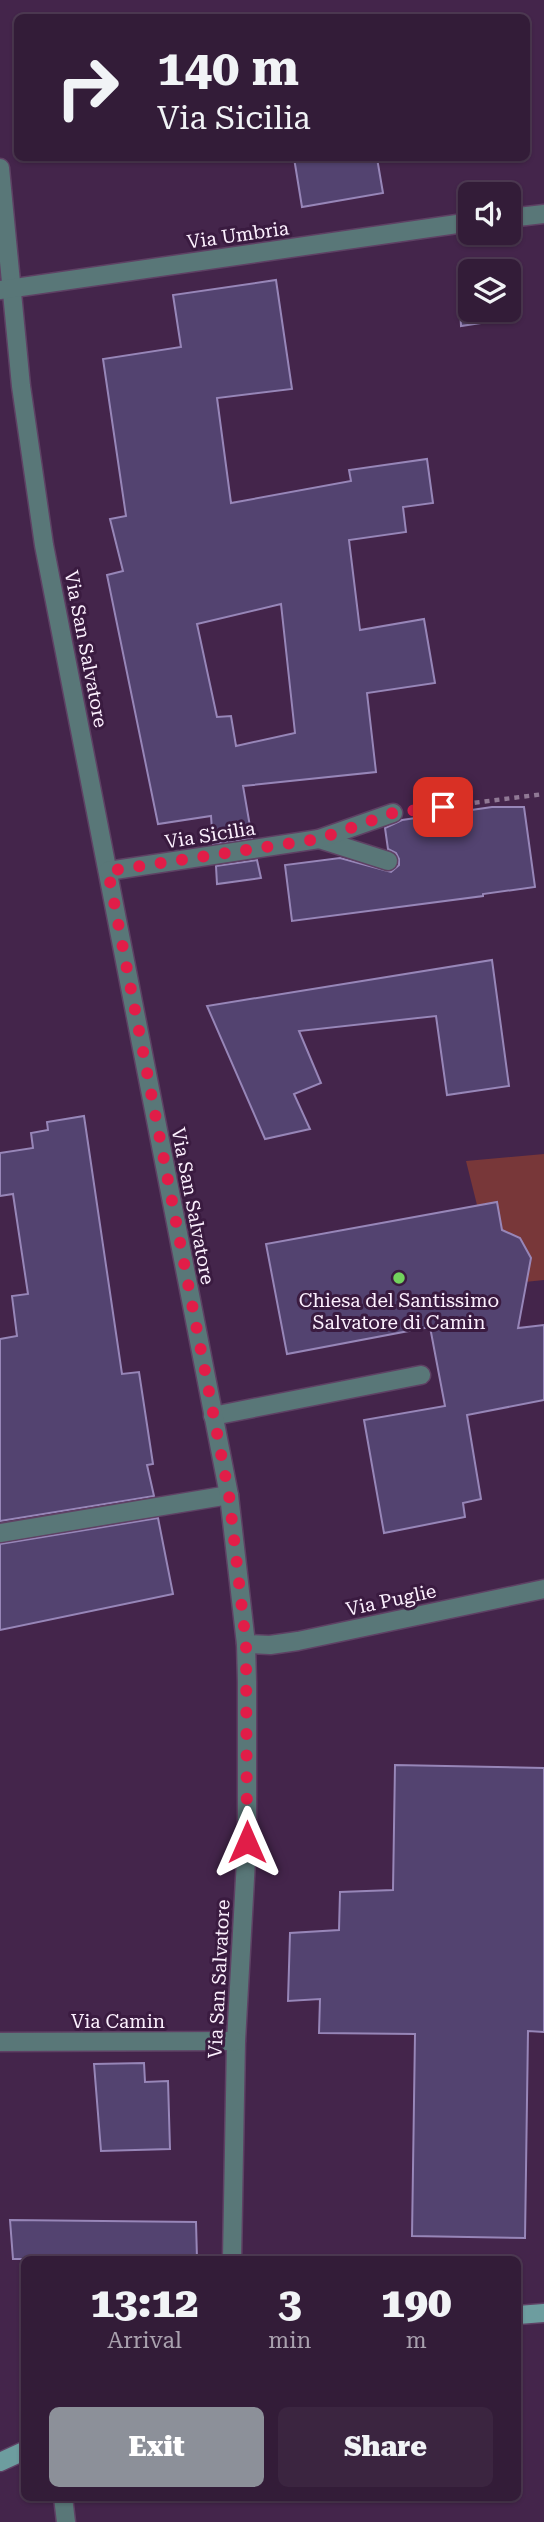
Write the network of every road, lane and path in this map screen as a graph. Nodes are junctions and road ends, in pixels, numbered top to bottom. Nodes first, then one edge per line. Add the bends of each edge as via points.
1 (0, 168) edge
2 (544, 214) edge
3 (521, 217) edge
4 (458, 224) edge
5 (5, 290) edge
6 (544, 794) edge
7 (393, 813) joint
8 (319, 839) junction
9 (388, 861) dead end
10 (108, 871) junction
11 (421, 1375) dead end
12 (213, 1416) junction
13 (229, 1495) junction
14 (0, 1533) edge
15 (544, 1589) edge
16 (246, 1644) junction
17 (236, 2041) junction
18 (0, 2042) edge
19 (232, 2256) edge
20 (544, 2313) edge
21 (521, 2315) edge
22 (21, 2452) edge
23 (0, 2462) edge
24 (63, 2501) edge
25 (66, 2522) edge

1 - 5 street, Via San Salvatore
2 - 3 street
4 - 5 street, Via Umbria
5 - 10 street, Via San Salvatore via 44,545
6 - 7 path
7 - 8 street, Via Sicilia
8 - 9 street, Via Sicilia
8 - 10 street, Via Sicilia
10 - 12 street, Via San Salvatore
11 - 12 street
12 - 13 street, Via San Salvatore
13 - 14 street
13 - 16 street, Via San Salvatore
15 - 16 street, Via Puglie via 298,1641
16 - 17 street, Via San Salvatore via 247,1842
17 - 18 street, Via Camin
17 - 19 street, Via San Salvatore
20 - 21 street
22 - 23 street
24 - 25 street

